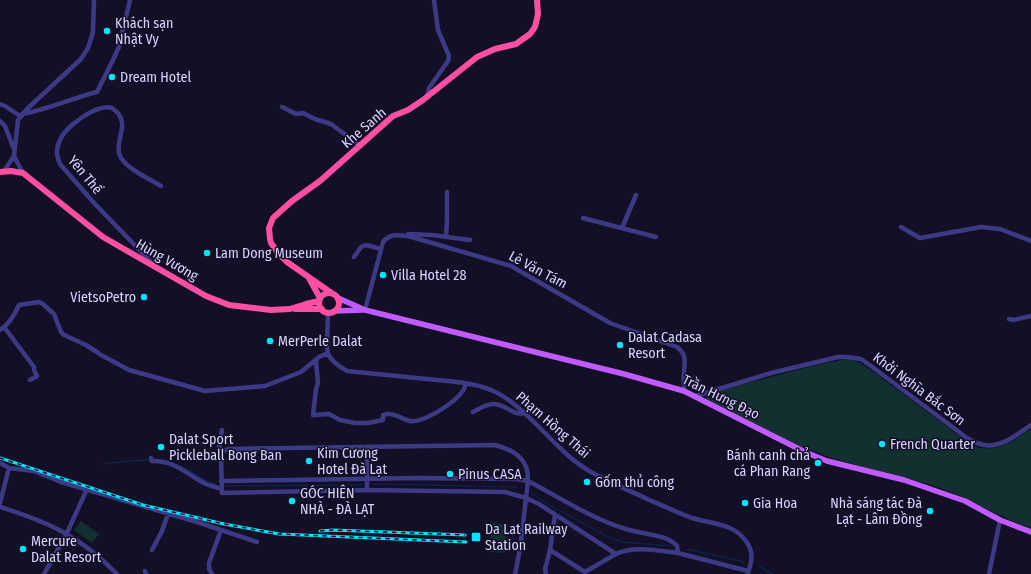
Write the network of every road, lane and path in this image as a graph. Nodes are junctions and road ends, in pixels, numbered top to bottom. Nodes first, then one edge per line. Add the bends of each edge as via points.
1 (94, 0) edge
2 (130, 0) edge
3 (434, 0) edge
4 (537, 0) edge
5 (427, 97) junction
6 (0, 104) edge
7 (282, 107) dead end
8 (21, 115) junction
9 (0, 121) edge
10 (361, 146) junction
11 (14, 153) junction
12 (2, 171) edge
13 (23, 173) junction
14 (162, 186) dead end
15 (447, 192) dead end
16 (636, 195) dead end
17 (582, 218) dead end
18 (900, 227) dead end
19 (622, 228) junction
20 (398, 235) junction
21 (446, 237) junction
22 (656, 237) dead end
23 (470, 240) dead end
24 (1031, 241) edge
25 (381, 249) junction
26 (354, 257) dead end
27 (161, 271) junction
28 (307, 274) junction
29 (335, 296) junction
30 (320, 300) junction
31 (290, 309) junction
32 (365, 310) junction
33 (328, 311) junction
34 (1031, 316) edge
35 (1009, 319) dead end
36 (2, 328) edge
37 (328, 353) junction
38 (316, 361) junction
39 (30, 380) dead end
40 (466, 384) junction
41 (684, 391) junction
42 (696, 396) junction
43 (473, 412) dead end
44 (523, 413) junction
45 (1031, 425) edge
46 (222, 430) dead end
47 (367, 448) junction
48 (224, 451) junction
49 (151, 459) dead end
50 (0, 463) edge
51 (9, 468) junction
52 (368, 479) junction
53 (221, 481) junction
54 (528, 481) junction
55 (221, 488) junction
56 (88, 489) junction
57 (367, 490) junction
58 (526, 498) junction
59 (0, 503) edge
60 (0, 507) edge
61 (168, 514) junction
62 (555, 514) junction
63 (1000, 520) junction
64 (221, 530) junction
65 (1031, 532) edge
66 (67, 533) junction
67 (257, 542) dead end
68 (152, 550) dead end
69 (550, 550) junction
70 (678, 553) junction
71 (616, 554) junction
72 (583, 573) edge
73 (748, 573) edge
74 (44, 574) edge
75 (117, 574) edge
76 (212, 574) edge
77 (515, 574) edge
78 (546, 574) edge
79 (989, 574) edge

1 - 8 street via 93,32 88,48 81,59
2 - 8 street via 118,47 97,92
3 - 5 street via 438,30 449,56 429,88
4 - 5 highway, Khe Sanh via 538,14 535,27 530,34 516,44 477,56
5 - 10 highway, Khe Sanh via 408,110 393,116
6 - 8 street
7 - 10 street via 330,124
8 - 11 street via 16,131
9 - 11 street via 8,130
10 - 28 highway, Khe Sanh via 273,218 269,228 271,243 287,262
11 - 12 street
11 - 13 street
12 - 13 highway
13 - 27 highway, Hùng Vương via 103,237
14 - 27 street, Yên Thế via 133,169 121,158 119,152 123,128 119,115 113,108 104,107 89,113 60,139 57,150 60,164 94,203
15 - 21 street
16 - 19 street
17 - 19 street
18 - 24 street via 920,238 981,228 1000,229
19 - 22 street
20 - 21 street via 424,234
20 - 25 street via 386,238
20 - 41 street, Lê Văn Tám via 511,266 610,323 677,347 685,359
21 - 23 street
25 - 26 street via 366,245 361,247
25 - 32 street
27 - 31 highway, Hùng Vương via 206,296 230,305 258,309
28 - 29 highway, Khe Sanh
28 - 30 highway
29 - 30 highway via 327,293
29 - 32 main road, Trần Hưng Đạo
29 - 33 highway via 339,304
30 - 31 highway, Hùng Vương
30 - 33 highway via 320,307
31 - 33 highway
32 - 33 main road, Trần Hưng Đạo
32 - 41 main road, Trần Hưng Đạo
33 - 37 street
34 - 35 street
36 - 38 street via 14,316 19,305 39,302 54,314 64,335 108,359 129,370 205,391 265,386 301,372
36 - 39 street via 34,367 37,376
37 - 38 street
37 - 40 street, Phạm Hồng Thái via 334,362 347,371
38 - 40 street via 318,383 313,416 329,414 348,422 368,423 382,420 383,415 387,413 410,421 422,418 451,403 463,392
40 - 44 street, Phạm Hồng Thái via 480,386 501,395
41 - 42 main road, Trần Hưng Đạo
42 - 45 street, Khởi Nghĩa Bắc Sơn via 772,373 847,357 861,359 977,443 986,446 996,444 1012,438
42 - 63 main road, Trần Hưng Đạo via 827,461 904,480 961,499
43 - 44 street via 494,403 519,414
44 - 73 street, Phạm Hồng Thái via 571,459 598,476 693,518 718,524 741,535 752,555
46 - 48 street via 219,446
47 - 48 street
47 - 52 street
47 - 54 street via 495,445 508,448 523,460
48 - 53 street via 221,456
49 - 55 street via 186,471 204,484
50 - 51 street
51 - 56 street via 34,471
51 - 59 street
52 - 53 street
52 - 54 street
52 - 57 street
53 - 55 street
54 - 58 street
54 - 70 street via 614,526 668,539 675,543
55 - 57 street via 222,493
56 - 61 street
56 - 66 street
57 - 58 street via 505,492
58 - 62 street
58 - 77 street via 522,540
60 - 66 street via 27,515
61 - 64 street
61 - 68 street
62 - 69 street
62 - 71 street
63 - 65 main road, Trần Hưng Đạo
63 - 79 street
64 - 67 street
64 - 76 street via 209,564
66 - 74 street
66 - 75 street via 94,552
69 - 72 street
69 - 78 street
70 - 71 street via 630,550
70 - 73 street
71 - 72 street

